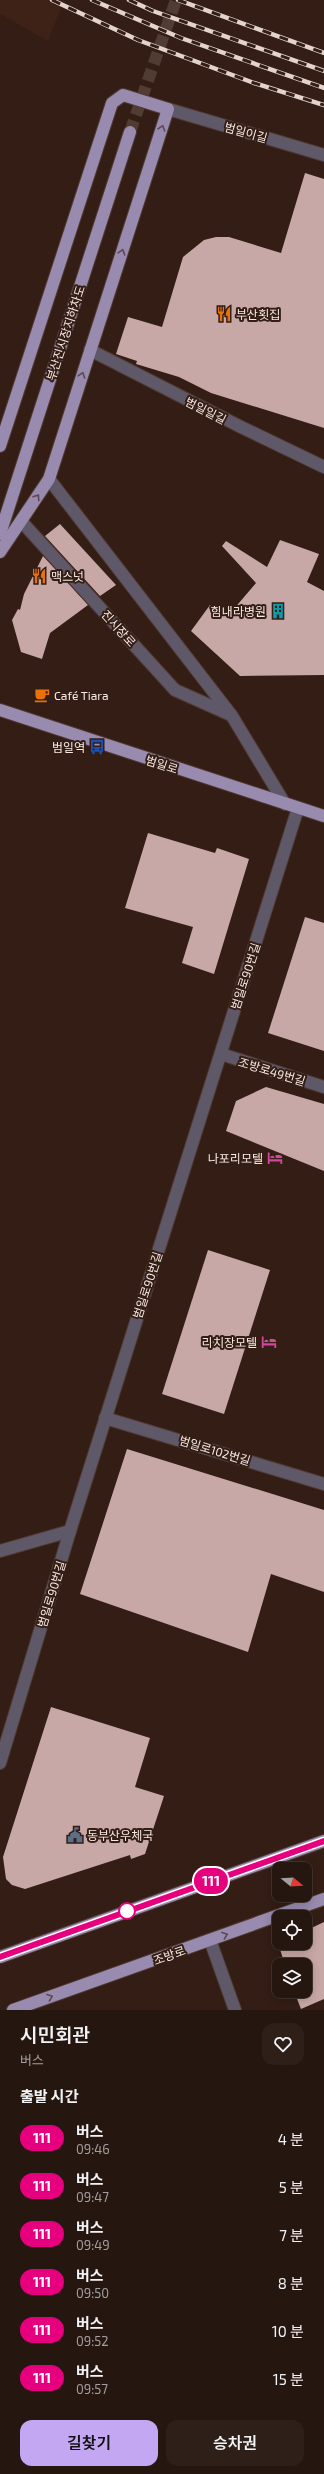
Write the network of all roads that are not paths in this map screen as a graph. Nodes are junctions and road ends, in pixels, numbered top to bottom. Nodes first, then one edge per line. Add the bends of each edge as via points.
1 (168, 109) junction
2 (130, 132) tunnel mouth
3 (324, 155) edge
4 (90, 350) junction
5 (0, 446) edge
6 (324, 467) edge
7 (49, 479) junction
8 (21, 521) junction
9 (0, 534) edge
10 (0, 552) edge
11 (0, 710) edge
12 (232, 716) junction
13 (285, 804) junction
14 (298, 808) junction
15 (324, 816) edge
16 (220, 1054) junction
17 (324, 1087) edge
18 (105, 1418) junction
19 (324, 1484) edge
20 (70, 1530) junction
21 (0, 1551) edge
22 (0, 1763) edge
23 (324, 1841) edge
24 (324, 1898) edge
25 (210, 1940) junction
26 (0, 1957) edge
27 (13, 2010) edge
28 (235, 2010) edge

1 - 3 street, 범일이길
4 -> 1 main road
1 - 5 main road via 123,94 112,103
2 - 9 main road, 부산진시장지하차도
4 - 6 street, 범일일길
7 -> 4 main road
8 -> 7 main road
7 - 12 street
8 - 10 main road
8 - 12 street, 진시장로 via 175,690
11 - 13 main road, 범일로
12 - 13 street
13 - 14 main road, 범일로
14 - 15 main road, 범일로
14 - 16 street, 범일로90번길
16 - 17 street, 조방로49번길
16 - 18 street, 범일로90번길
18 - 19 street, 범일로102번길
18 - 20 street, 범일로90번길
20 - 21 street
20 - 22 street, 범일로90번길
23 - 26 main road
25 -> 24 main road, 조방로
27 -> 25 main road, 조방로
25 - 28 street

